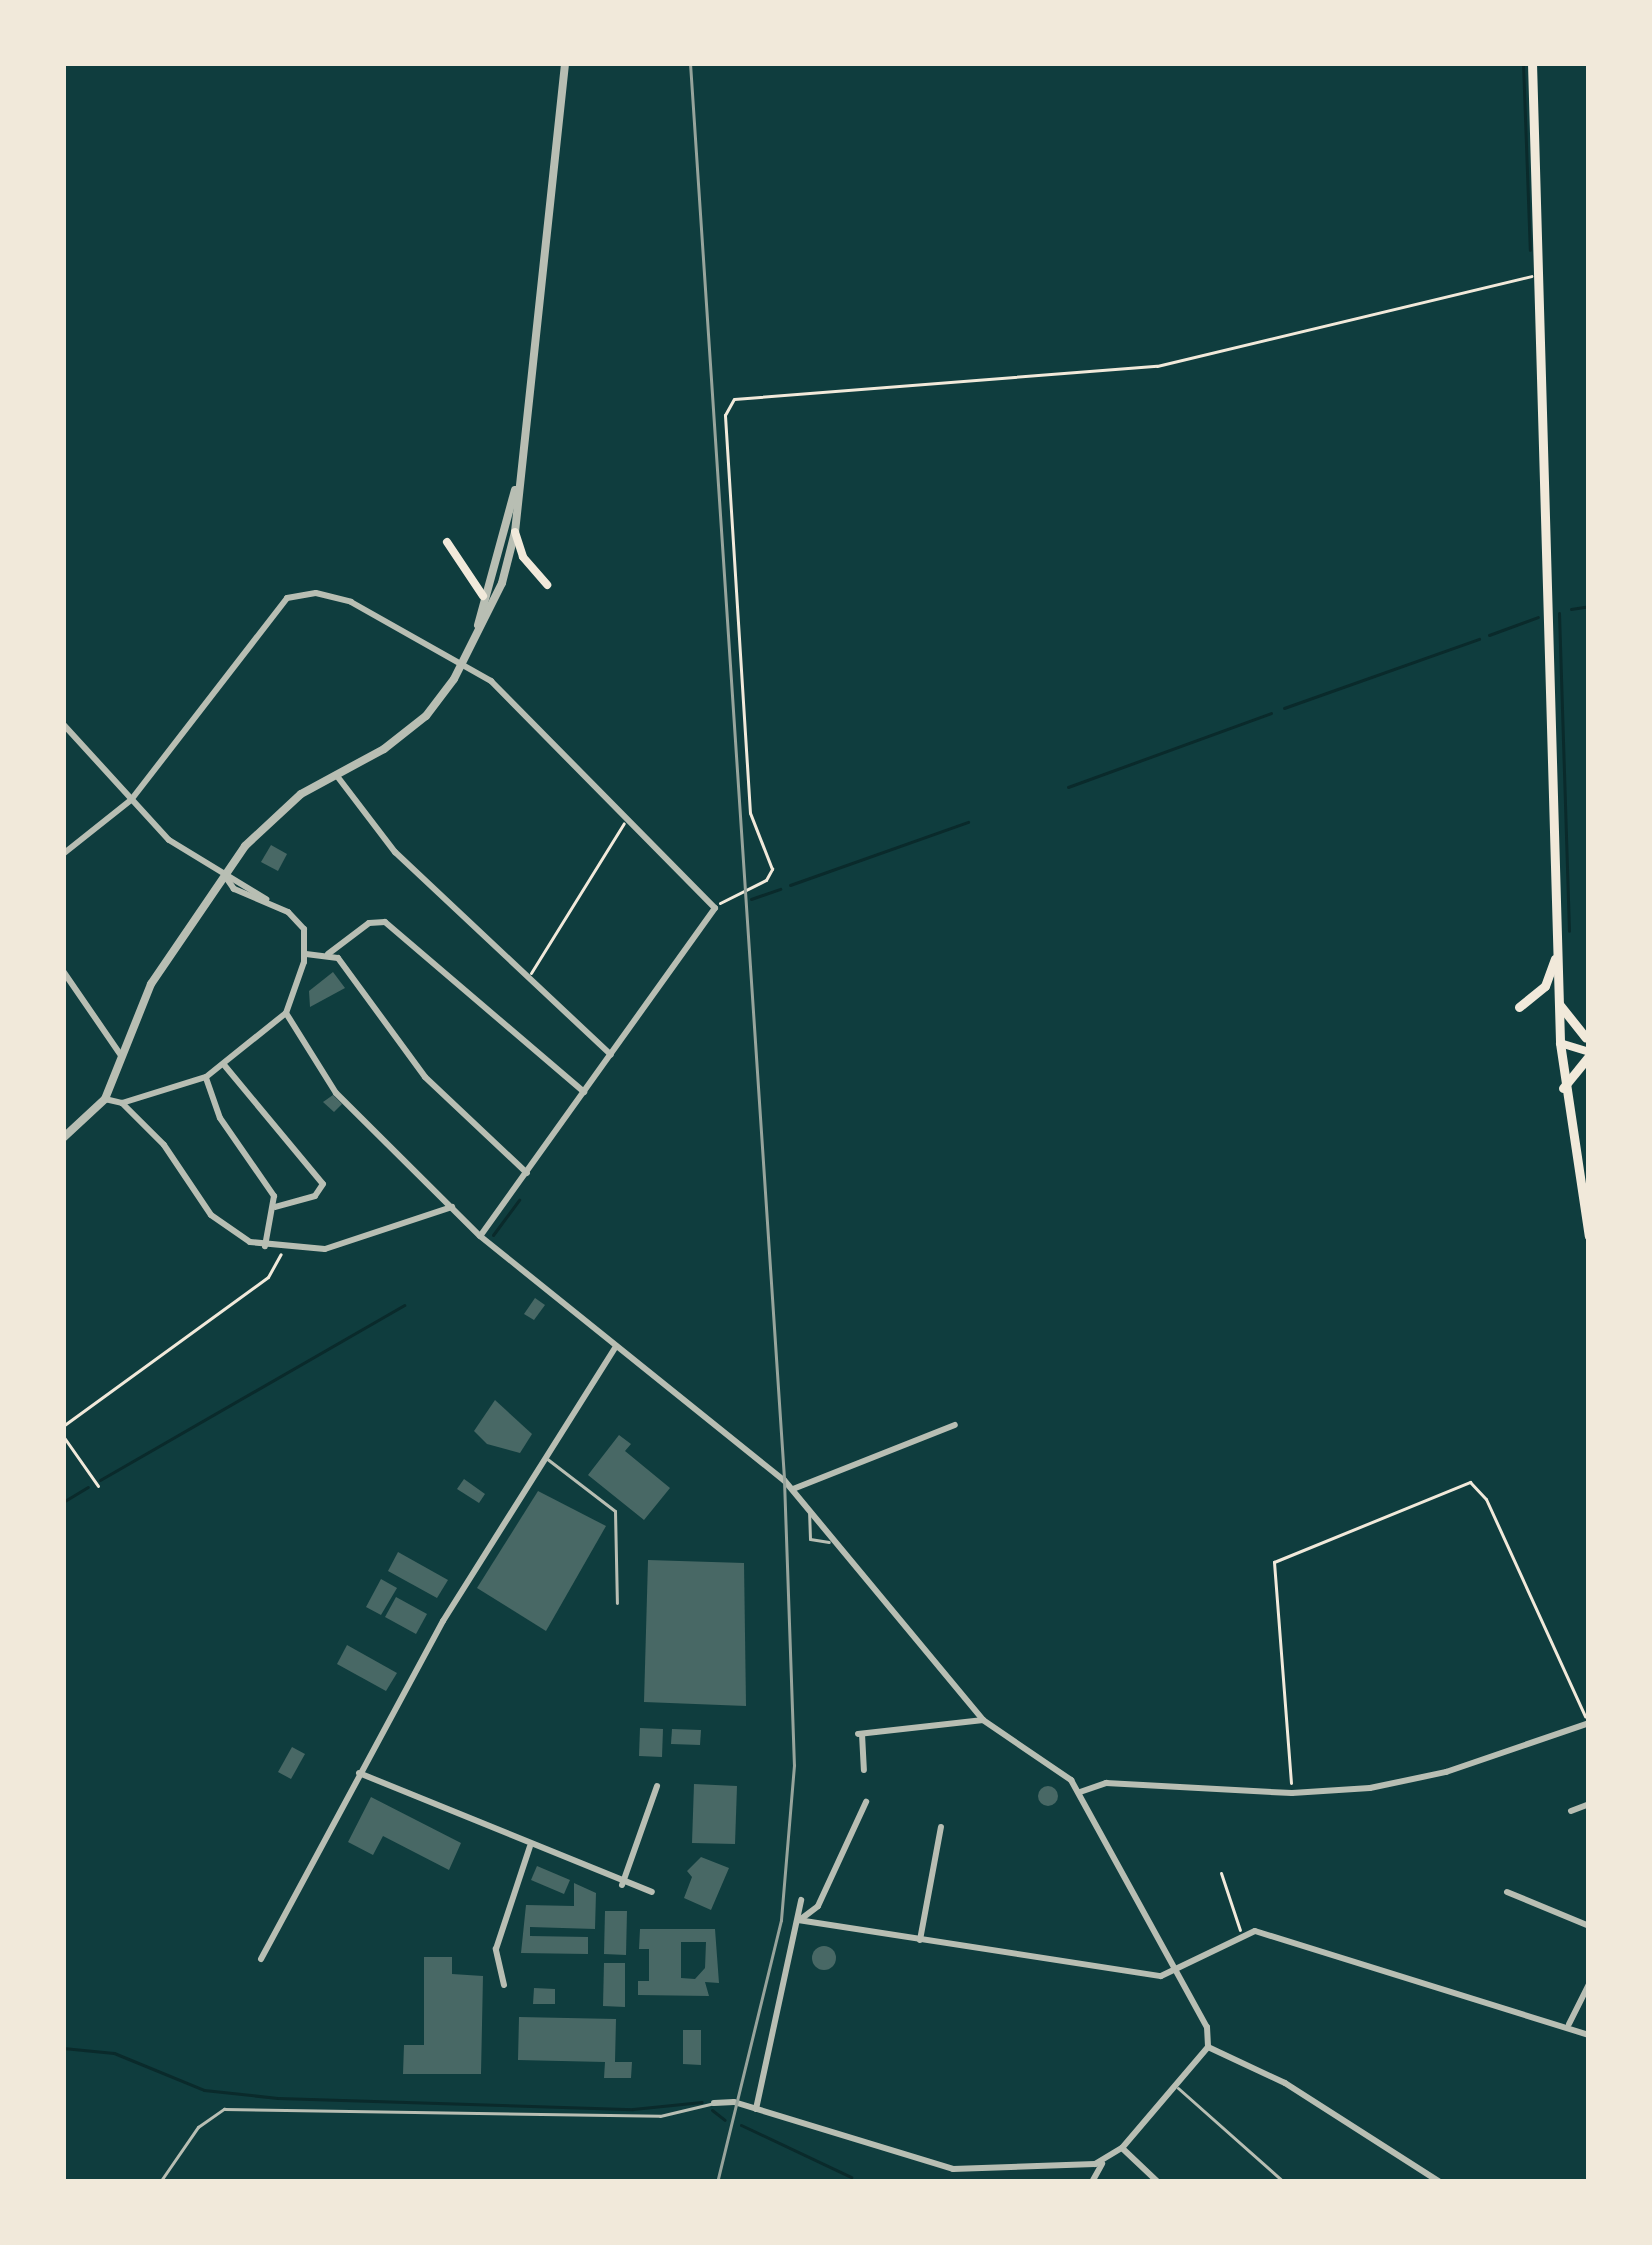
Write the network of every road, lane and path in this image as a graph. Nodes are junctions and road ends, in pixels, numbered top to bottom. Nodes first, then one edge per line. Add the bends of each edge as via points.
1 (565, 63) edge
2 (1532, 63) edge
3 (1538, 274) junction
4 (518, 483) junction
5 (515, 532) junction
6 (447, 542) dead end
7 (547, 585) dead end
8 (482, 596) junction
9 (478, 630) junction
10 (463, 663) junction
11 (63, 724) edge
12 (336, 775) junction
13 (131, 800) junction
14 (627, 816) junction
15 (63, 854) edge
16 (225, 876) junction
17 (715, 908) junction
18 (306, 954) junction
19 (328, 954) junction
20 (1557, 954) junction
21 (63, 971) edge
22 (527, 977) junction
23 (1558, 1004) junction
24 (1519, 1006) dead end
25 (286, 1013) junction
26 (1559, 1027) junction
27 (1588, 1039) edge
28 (1560, 1043) junction
29 (1589, 1054) edge
30 (611, 1055) junction
31 (123, 1059) junction
32 (224, 1066) junction
33 (206, 1077) junction
34 (1563, 1088) junction
35 (584, 1092) junction
36 (105, 1099) junction
37 (122, 1103) junction
38 (63, 1138) edge
39 (527, 1173) junction
40 (275, 1207) junction
41 (452, 1207) junction
42 (480, 1236) junction
43 (1589, 1236) edge
44 (265, 1246) junction
45 (282, 1250) junction
46 (616, 1346) junction
47 (955, 1425) dead end
48 (63, 1426) edge
49 (63, 1436) edge
50 (544, 1456) junction
51 (98, 1486) dead end
52 (793, 1489) junction
53 (810, 1509) junction
54 (833, 1540) junction
55 (616, 1603) dead end
56 (983, 1720) junction
57 (1589, 1724) edge
58 (864, 1770) dead end
59 (359, 1773) junction
60 (657, 1786) dead end
61 (1079, 1792) junction
62 (1292, 1793) junction
63 (866, 1802) dead end
64 (1589, 1804) edge
65 (1571, 1810) dead end
66 (940, 1826) dead end
67 (530, 1846) junction
68 (1221, 1873) dead end
69 (622, 1885) junction
70 (652, 1892) dead end
71 (1507, 1892) dead end
72 (801, 1900) dead end
73 (798, 1920) junction
74 (1589, 1926) edge
75 (1240, 1932) junction
76 (920, 1940) junction
77 (261, 1959) dead end
78 (1174, 1972) junction
79 (1589, 1984) edge
80 (504, 1985) dead end
81 (1569, 2024) junction
82 (1589, 2035) edge
83 (1208, 2047) junction
84 (1174, 2084) junction
85 (714, 2103) joint
86 (756, 2109) junction
87 (1122, 2147) junction
88 (1103, 2162) junction
89 (160, 2182) edge
90 (1092, 2182) edge
91 (1158, 2182) edge
92 (1284, 2182) edge
93 (1440, 2182) edge

1 - 4 street
2 - 3 main road
3 - 17 path via 1156,366 734,398 725,415 749,802 772,868
3 - 20 main road
4 - 5 street
4 - 8 street
5 - 7 main road via 523,557
5 - 9 street
6 - 8 main road
8 - 9 street
9 - 10 street
10 - 12 street via 410,730
10 - 13 street via 343,599 291,596
10 - 14 street
11 - 13 street
12 - 16 street via 276,813
12 - 22 street via 395,851
13 - 15 street
13 - 16 street via 177,847
14 - 17 street
14 - 22 path
16 - 18 street via 234,889 302,925
16 - 31 street via 156,976
17 - 30 street
18 - 19 street
18 - 25 street
19 - 35 street via 369,922 385,922
19 - 39 street via 425,1077
20 - 23 main road
20 - 24 main road via 1545,986
21 - 31 street
22 - 30 street
23 - 26 main road
23 - 27 main road
25 - 32 street
25 - 41 street via 336,1093
26 - 27 main road
26 - 28 main road
28 - 29 main road
28 - 34 main road
29 - 34 main road
30 - 35 street
31 - 36 street
32 - 33 street
32 - 40 street via 323,1184 304,1201
33 - 37 street
33 - 40 street via 217,1112
34 - 43 main road
35 - 39 street
36 - 37 street
36 - 38 street
37 - 44 street via 164,1145 217,1222
39 - 42 street
40 - 44 street
41 - 42 street
41 - 45 street via 351,1245
42 - 46 street
44 - 45 street
45 - 48 path via 268,1277
46 - 50 street
46 - 52 street
47 - 52 street
49 - 51 path
50 - 55 lane via 616,1511
50 - 59 street
52 - 53 street
53 - 54 street
53 - 54 lane via 810,1539
54 - 56 street
56 - 58 street via 860,1734
56 - 61 street via 1060,1769
57 - 62 street via 1418,1779
57 - 62 path via 1486,1499 1470,1482 1274,1562
59 - 67 street
59 - 77 street
60 - 69 street
61 - 62 street via 1106,1784
61 - 78 street
63 - 73 street via 818,1906
64 - 65 street
66 - 76 street
67 - 69 street
67 - 80 street via 496,1949
68 - 75 path
69 - 70 street
71 - 74 street
72 - 73 street
73 - 76 street
73 - 86 street
75 - 78 street
75 - 81 street
76 - 78 street
78 - 83 street via 1208,2027
79 - 81 street
81 - 82 street
83 - 84 street
83 - 93 street via 1285,2083
84 - 87 street
84 - 92 lane
85 - 86 street
85 - 89 lane via 660,2116 224,2109 198,2127
86 - 88 street via 953,2169
87 - 88 street
87 - 91 street
88 - 90 street

